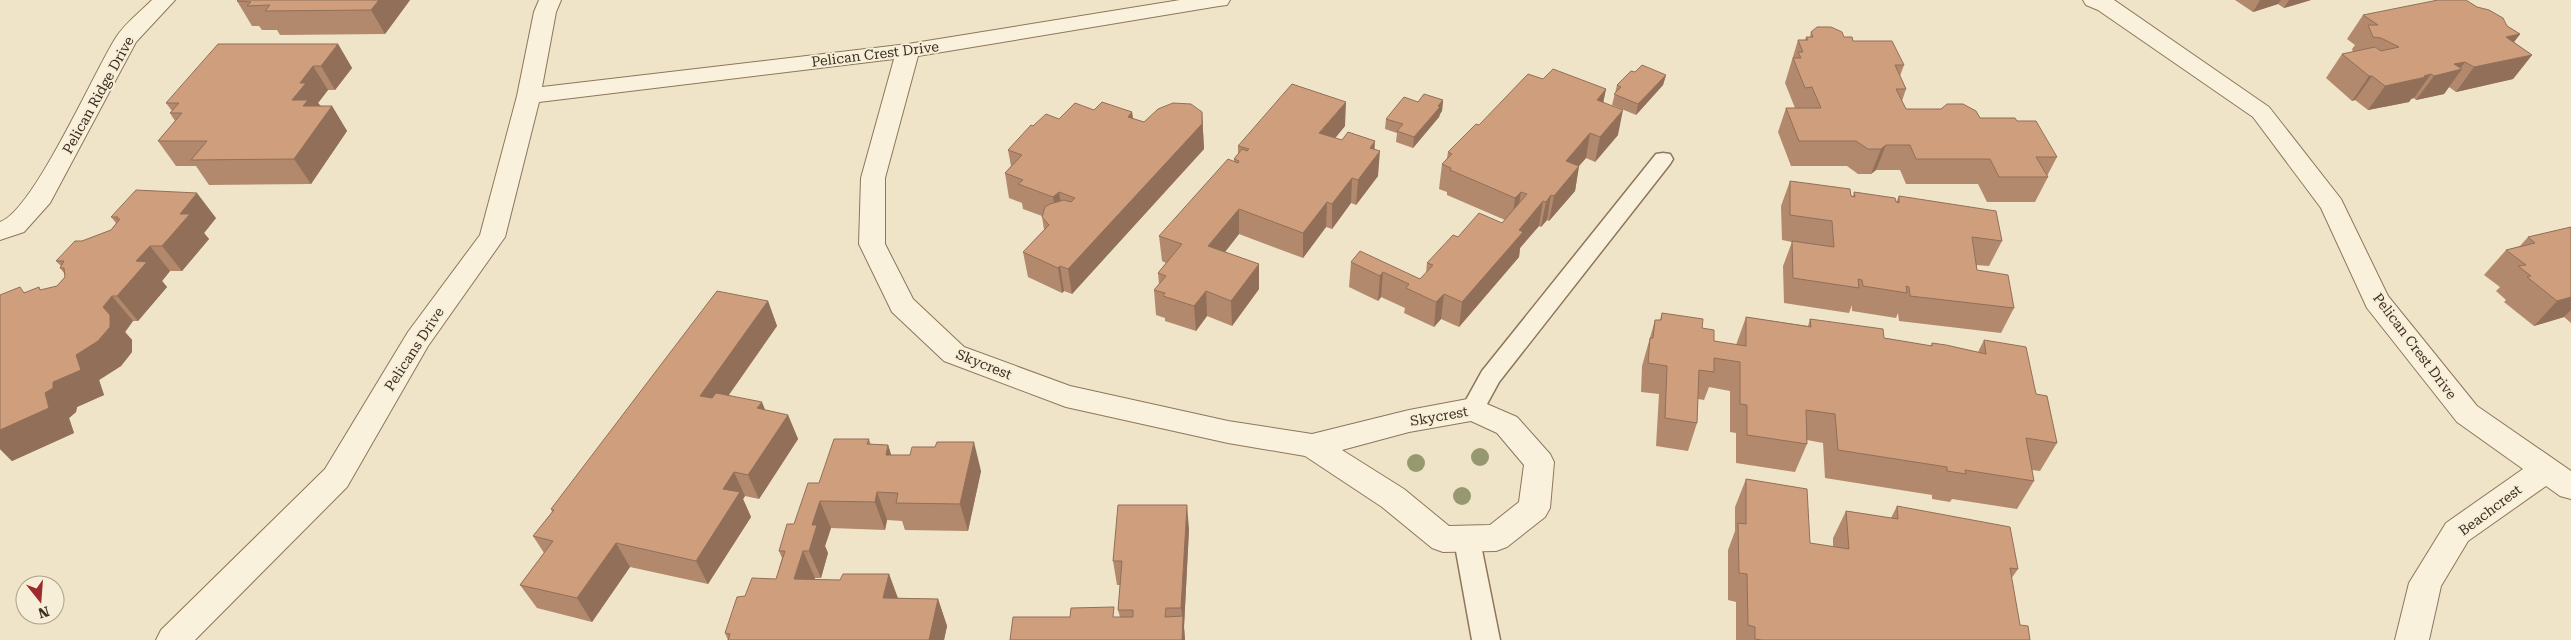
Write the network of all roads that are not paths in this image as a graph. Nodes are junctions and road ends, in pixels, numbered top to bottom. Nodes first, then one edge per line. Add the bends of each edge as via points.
1 (164, 0) edge
2 (550, 0) edge
3 (1219, 0) edge
4 (2094, 0) edge
5 (908, 51) junction
6 (529, 96) junction
7 (1663, 159) dead end
8 (0, 231) edge
9 (1473, 409) junction
10 (1312, 446) junction
11 (2544, 470) junction
12 (2571, 487) edge
13 (1467, 540) junction
14 (173, 640) edge
15 (1486, 640) edge
16 (2412, 640) edge

1 - 8 street, Pelican Ridge Drive via 126,39 41,197 15,226
2 - 6 street, Pelicans Drive
3 - 5 street, Pelican Crest Drive
4 - 11 street, Pelican Crest Drive via 2106,5 2261,112 2332,205 2377,300 2467,414
5 - 6 street, Pelican Crest Drive
5 - 10 street, Skycrest via 873,178 872,244 902,305 954,354 1066,396 1228,432
6 - 14 street, Pelicans Drive via 492,237 418,339 336,478
7 - 9 lane via 1490,377
9 - 10 street, Skycrest via 1409,421
9 - 13 street, Skycrest via 1507,425 1539,462 1534,508 1496,538
10 - 13 street, Skycrest via 1393,498 1443,539
11 - 12 street, Pelican Crest Drive
11 - 16 street, Beachcrest via 2457,532 2425,583
13 - 15 lane

